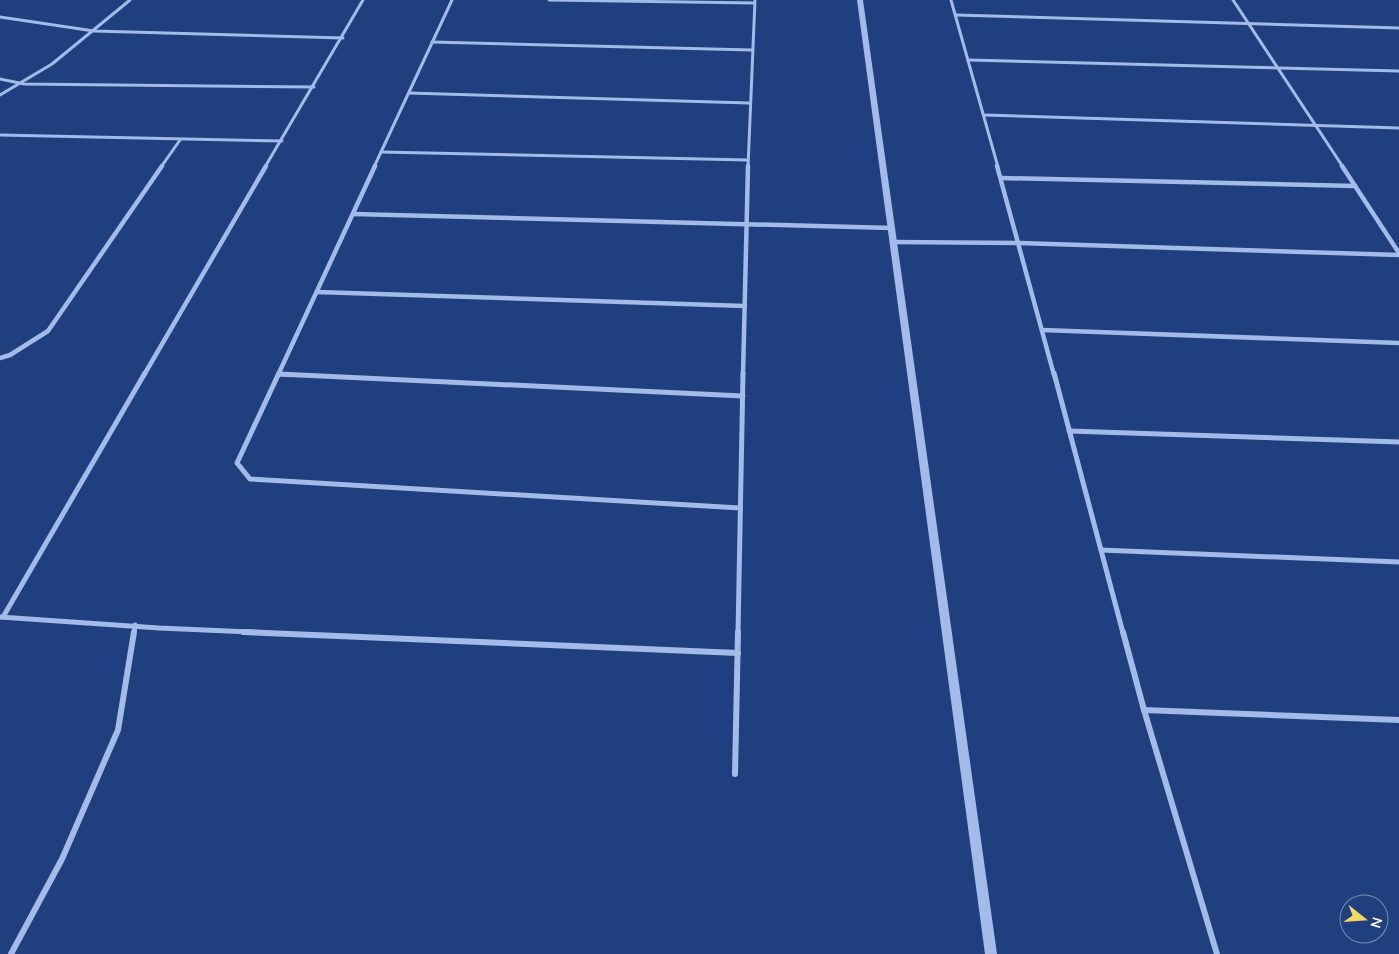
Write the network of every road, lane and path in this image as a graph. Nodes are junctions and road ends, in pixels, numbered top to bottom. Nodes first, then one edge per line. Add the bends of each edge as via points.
1 (130, 0) edge
2 (364, 0) edge
3 (452, 0) edge
4 (549, 0) edge
5 (860, 0) edge
6 (952, 0) edge
7 (1233, 0) edge
8 (754, 2) edge
9 (956, 15) junction
10 (0, 17) edge
11 (1248, 24) junction
12 (1399, 28) edge
13 (94, 31) junction
14 (343, 38) junction
15 (432, 42) junction
16 (752, 50) junction
17 (968, 60) junction
18 (1277, 68) junction
19 (1399, 71) edge
20 (0, 80) edge
21 (24, 84) junction
22 (314, 86) junction
23 (409, 93) junction
24 (0, 94) edge
25 (749, 103) junction
26 (984, 115) junction
27 (1315, 126) junction
28 (1399, 128) edge
29 (0, 135) edge
30 (180, 140) junction
31 (282, 141) junction
32 (381, 152) junction
33 (748, 160) junction
34 (1001, 178) junction
35 (1355, 186) junction
36 (353, 214) junction
37 (747, 223) junction
38 (892, 228) junction
39 (893, 242) junction
40 (1019, 243) junction
41 (1399, 254) edge
42 (317, 292) junction
43 (745, 306) junction
44 (1042, 330) junction
45 (1399, 344) edge
46 (0, 358) edge
47 (278, 374) junction
48 (743, 396) junction
49 (1069, 431) junction
50 (1399, 442) edge
51 (740, 508) junction
52 (1101, 550) junction
53 (1399, 562) edge
54 (2, 617) edge
55 (134, 625) junction
56 (738, 653) junction
57 (1144, 710) junction
58 (1399, 720) edge
59 (735, 774) dead end
60 (10, 954) edge
61 (991, 954) edge
62 (1217, 954) edge

1 - 13 street
2 - 14 street
3 - 15 street
4 - 8 street
5 - 38 street
6 - 9 street
7 - 11 street
8 - 16 street
9 - 11 street
9 - 17 street
10 - 13 street
11 - 12 street
11 - 18 street
13 - 14 street
13 - 21 street
14 - 22 street
15 - 16 street
15 - 23 street
16 - 25 street
17 - 18 street
17 - 26 street
18 - 19 street
18 - 27 street
20 - 21 street
21 - 22 street
21 - 24 street
22 - 31 street
23 - 25 street
23 - 32 street
25 - 33 street
26 - 27 street
26 - 34 street
27 - 28 street
27 - 35 street
29 - 30 street
30 - 31 street
30 - 46 street via 48,331
31 - 54 street
32 - 33 street
32 - 36 street
33 - 37 street
34 - 35 street
34 - 40 street
35 - 41 street
36 - 37 street
36 - 42 street
37 - 38 street
37 - 43 street
38 - 39 street
39 - 40 street
39 - 61 street
40 - 41 street
40 - 44 street
42 - 43 street
42 - 47 street
43 - 48 street
44 - 45 street
44 - 49 street
47 - 48 street
47 - 51 street via 237,462 250,479
48 - 51 street
49 - 50 street
49 - 52 street
51 - 56 street
52 - 53 street
52 - 57 street
54 - 55 street
55 - 56 street
55 - 60 street via 118,730 62,859
56 - 59 street
57 - 58 street
57 - 62 street

